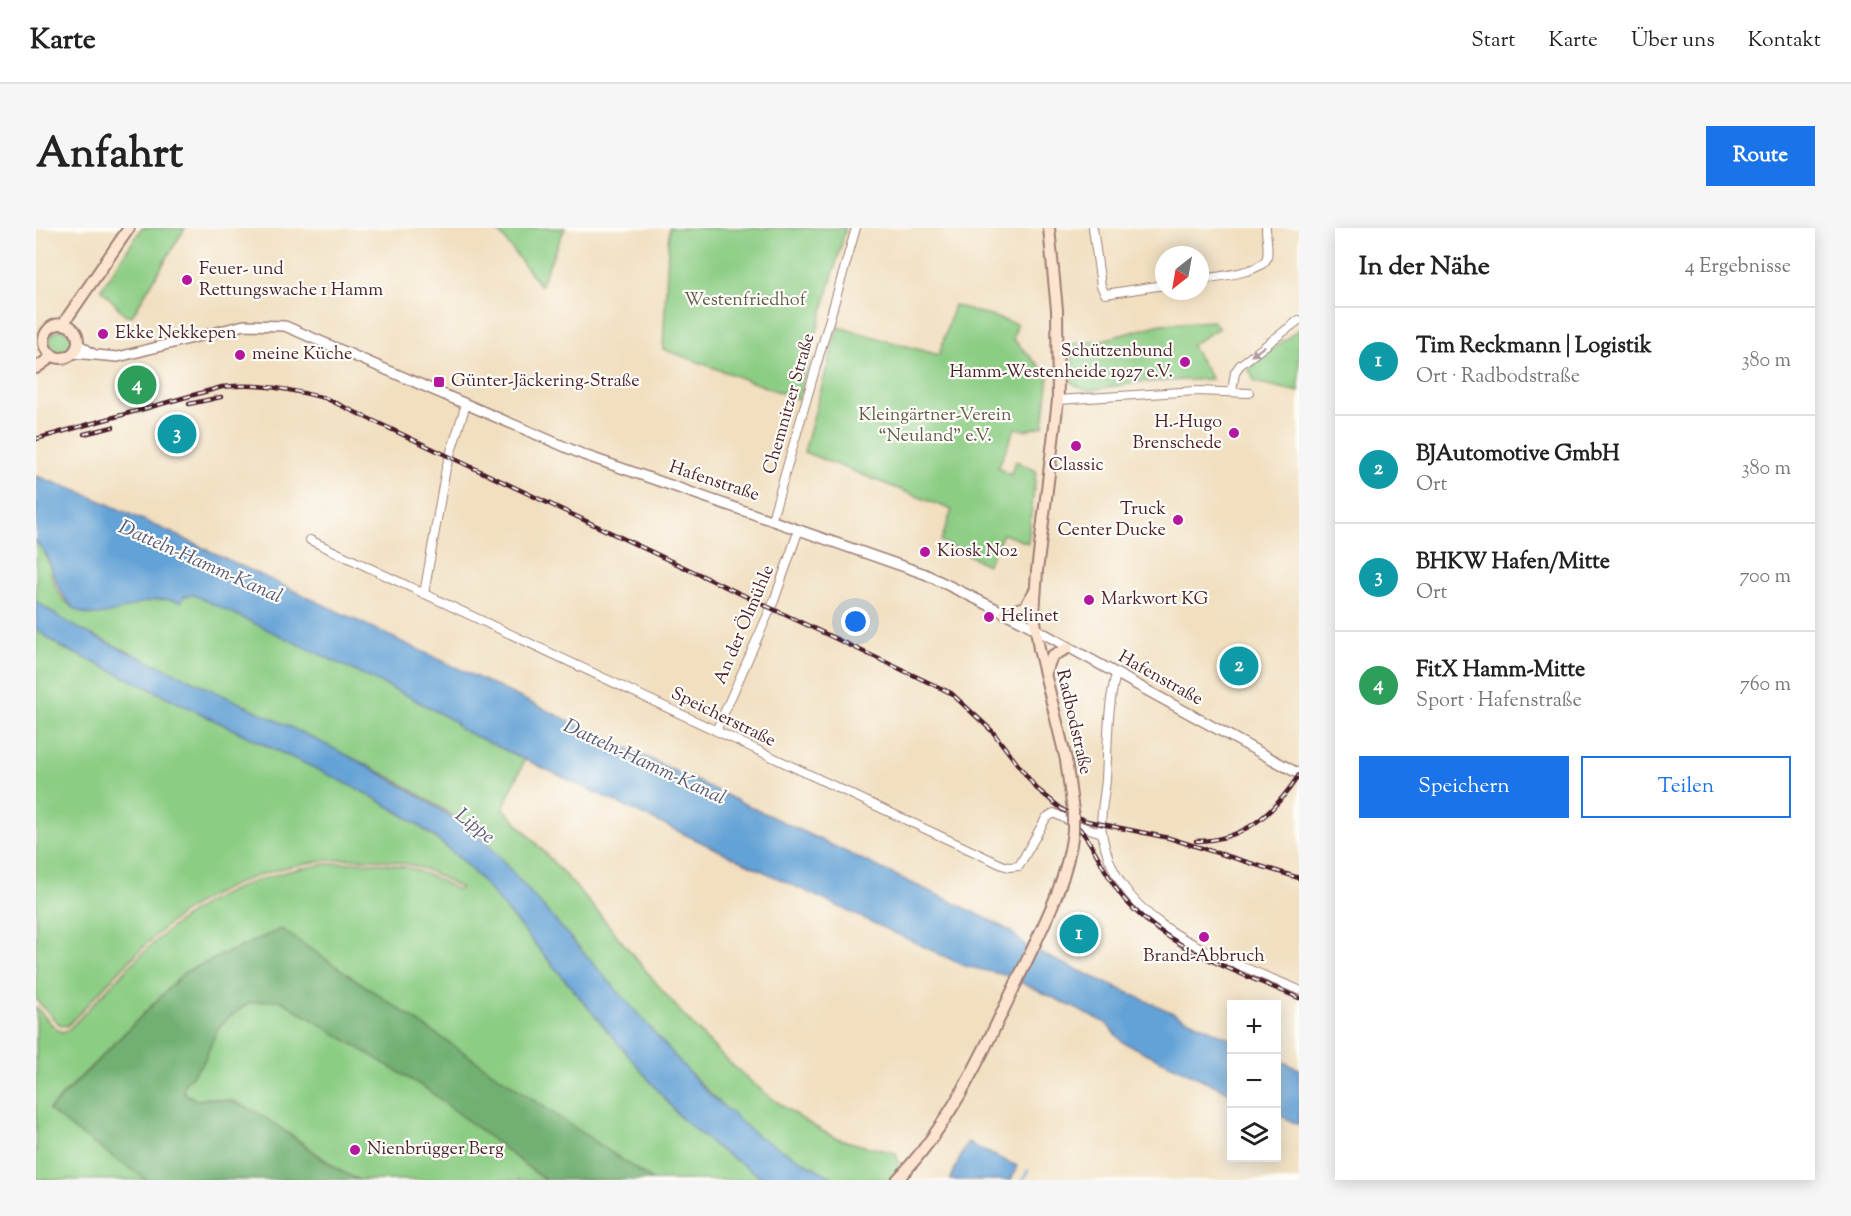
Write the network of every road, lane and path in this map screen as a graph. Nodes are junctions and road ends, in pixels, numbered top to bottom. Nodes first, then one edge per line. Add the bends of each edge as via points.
1 (129, 228) edge
2 (856, 228) edge
3 (1050, 228) edge
4 (1093, 228) edge
5 (1266, 228) edge
6 (1209, 278) edge
7 (1155, 286) edge
8 (1299, 320) edge
9 (67, 325) junction
10 (75, 348) junction
11 (49, 352) junction
12 (36, 362) edge
13 (36, 368) edge
14 (1232, 392) junction
15 (1249, 393) dead end
16 (1058, 400) junction
17 (465, 404) junction
18 (772, 519) junction
19 (799, 529) junction
20 (310, 540) dead end
21 (1035, 590) junction
22 (424, 594) junction
23 (1005, 613) junction
24 (1035, 629) junction
25 (1068, 648) junction
26 (1116, 674) junction
27 (1046, 675) junction
28 (716, 731) junction
29 (1299, 774) edge
30 (1102, 833) junction
31 (1299, 990) edge
32 (897, 1180) edge

1 - 9 main road via 71,309
2 - 18 street, Chemnitzer Straße
3 - 16 main road, Radbodstraße via 1057,310
4 - 7 street via 1101,286 1106,294
5 - 6 street via 1268,257 1263,264 1254,270
8 -> 14 street via 1240,365
9 - 10 main road via 77,336
9 - 11 main road via 48,329 44,338
10 - 11 main road via 63,357
10 - 17 street, Hafenstraße via 118,357 240,326 277,324
11 - 12 main road
11 - 13 main road
14 - 15 street
14 - 16 street
16 - 21 main road, Radbodstraße
17 - 18 street, Hafenstraße via 584,455
17 - 22 street via 446,468
18 - 19 street, Hafenstraße
19 - 23 street, Hafenstraße via 925,574
19 - 28 street, An der Ölmühle via 774,601
20 - 22 street, Speicherstraße
21 - 23 main road via 1025,607
21 - 24 main road, Radbodstraße
22 - 28 street, Speicherstraße
23 - 24 street, Hafenstraße
24 - 25 street, Hafenstraße
24 - 27 main road, Radbodstraße
25 - 26 street, Hafenstraße
25 - 27 main road via 1052,656
26 - 29 street, Hafenstraße
26 - 30 street
27 - 32 main road, Radbodstraße, bridge via 1066,760 1073,811 1060,886 970,1078 939,1131
28 - 30 street, Speicherstraße via 1009,867 1022,862 1046,818 1054,813
30 - 31 street via 1121,885 1143,912 1194,944

